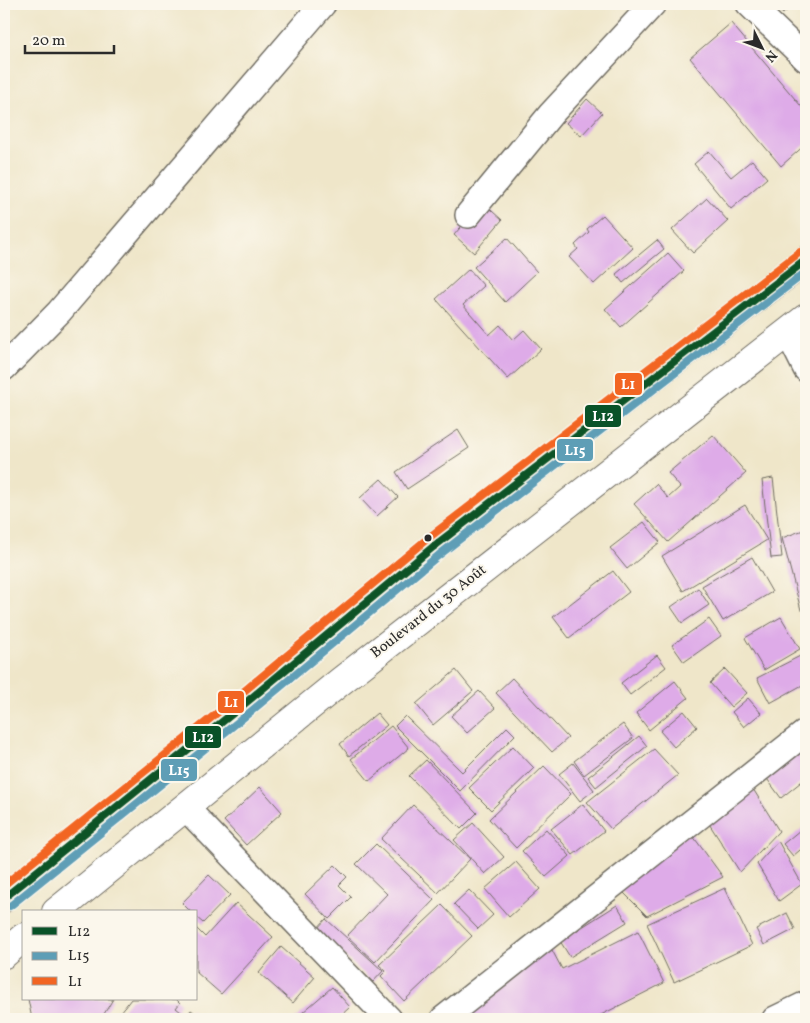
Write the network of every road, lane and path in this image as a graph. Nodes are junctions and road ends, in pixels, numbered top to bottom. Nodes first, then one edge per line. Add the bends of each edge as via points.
1 (323, 4) edge
2 (653, 4) edge
3 (749, 4) edge
4 (806, 59) edge
5 (468, 215) dead end
6 (806, 260) edge
7 (797, 326) edge
8 (4, 368) edge
9 (806, 370) edge
10 (806, 732) edge
11 (185, 807) junction
12 (4, 898) edge
13 (58, 910) edge
14 (22, 940) edge
15 (4, 954) edge
16 (806, 1004) edge
17 (389, 1019) edge
18 (442, 1019) edge
19 (775, 1019) edge

1 - 8 street via 59,312
2 - 5 street via 551,114
3 - 4 street
6 - 12 highway via 432,547
7 - 9 street
7 - 11 highway, Boulevard du 30 Août via 349,674
10 - 18 street
11 - 13 highway, Boulevard du 30 Août
11 - 17 street
14 - 15 highway
16 - 19 street

